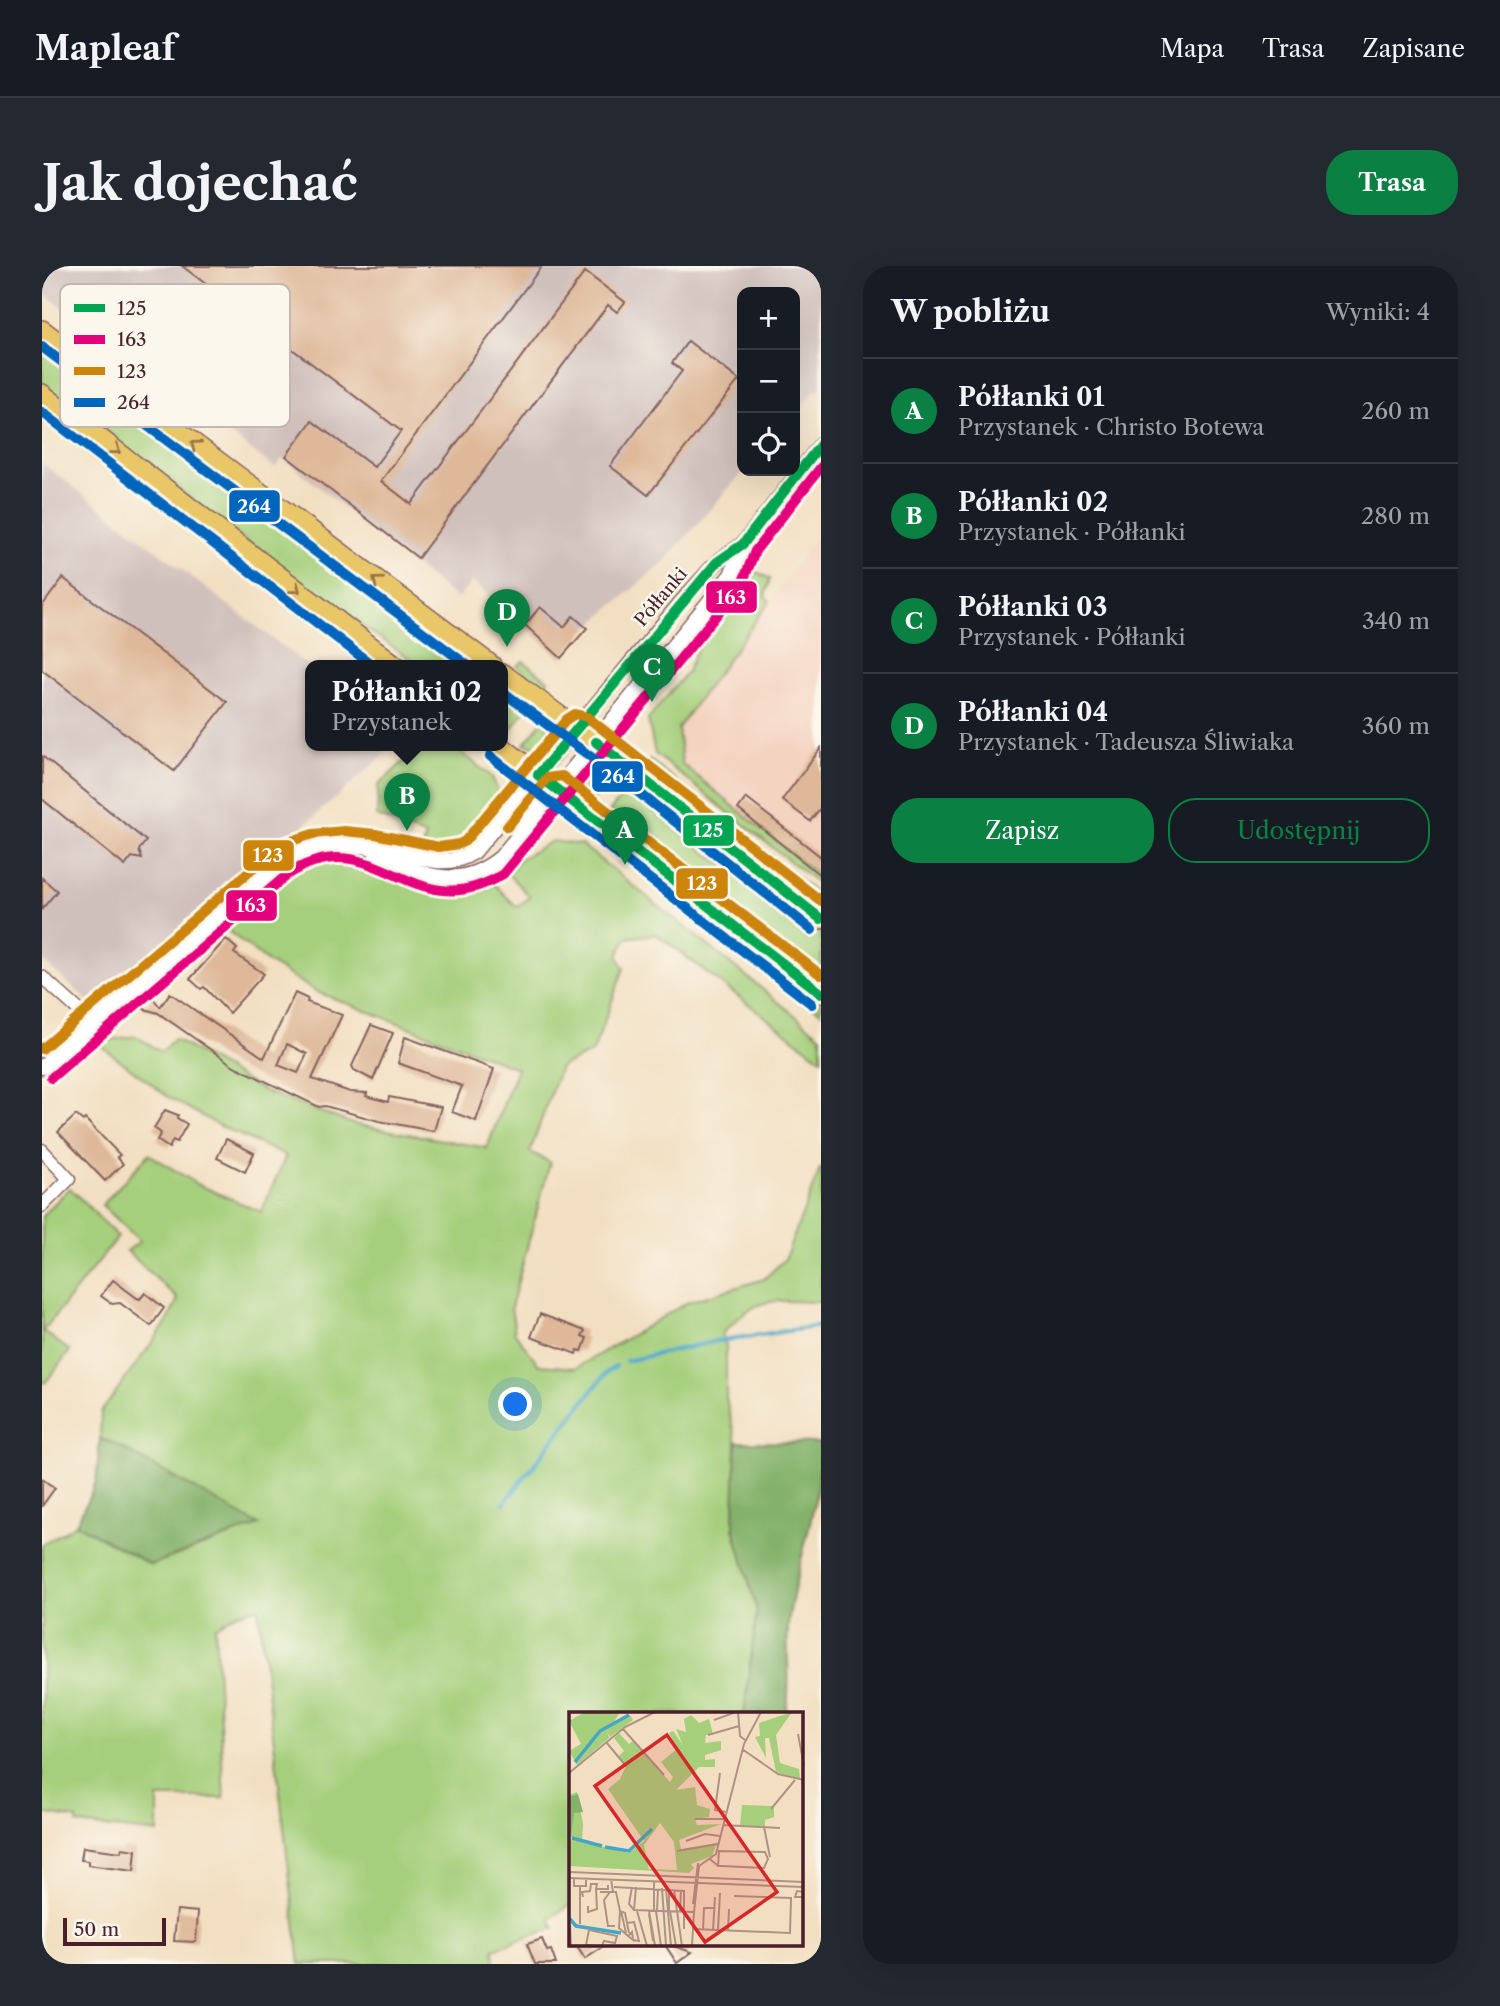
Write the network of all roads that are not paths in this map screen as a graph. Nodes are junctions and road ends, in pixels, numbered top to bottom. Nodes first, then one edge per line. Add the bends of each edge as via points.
1 (42, 330) edge
2 (60, 343) edge
3 (42, 394) edge
4 (60, 408) edge
5 (85, 427) edge
6 (172, 427) edge
7 (821, 444) edge
8 (743, 544) junction
9 (388, 660) edge
10 (484, 660) edge
11 (508, 678) edge
12 (578, 729) junction
13 (596, 742) junction
14 (507, 751) edge
15 (538, 775) junction
16 (556, 789) junction
17 (362, 846) junction
18 (821, 919) edge
19 (42, 977) edge
20 (821, 993) edge
21 (93, 1023) junction
22 (42, 1067) edge
23 (42, 1150) edge
24 (42, 1206) edge

2 -> 1 main road
3 -> 4 main road
5 -> 9 main road
10 -> 6 main road
7 - 8 street, Półłanki
8 - 12 street, Półłanki via 717,562
8 - 13 street, Półłanki via 731,575
11 - 12 main road
12 - 13 main road
12 - 15 street, Półłanki
13 - 16 street, Półłanki
13 - 18 main road
14 - 15 main road
15 - 16 main road
15 - 17 street, Półłanki via 481,845 458,860 436,863
16 - 17 street, Półłanki via 501,857 467,877 427,874
16 - 20 main road
17 - 21 street, Półłanki via 321,845 289,856
19 - 21 street
21 - 22 street, Półłanki
23 - 24 street via 69,1179

